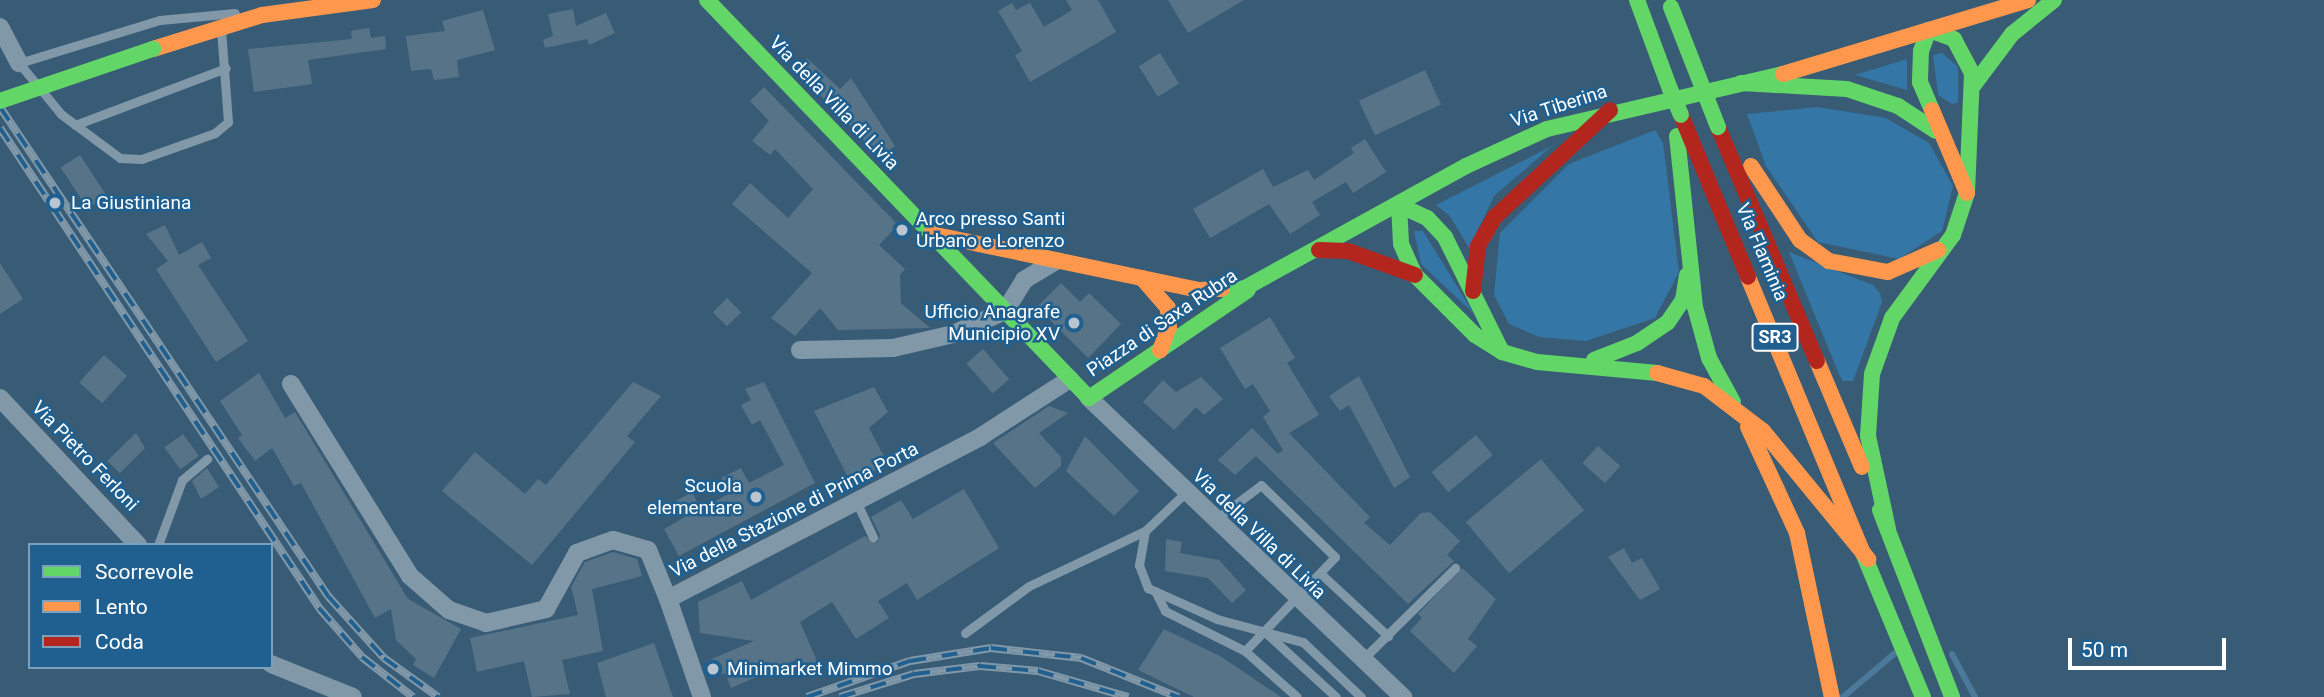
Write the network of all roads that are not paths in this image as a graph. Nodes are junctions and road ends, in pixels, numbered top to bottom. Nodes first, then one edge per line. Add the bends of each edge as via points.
1 (373, 0) edge
2 (708, 0) edge
3 (1636, 0) edge
4 (2028, 0) edge
5 (2054, 0) edge
6 (1670, 4) edge
7 (262, 15) junction
8 (0, 27) edge
9 (221, 28) junction
10 (1929, 30) junction
11 (19, 63) junction
12 (226, 68) junction
13 (1741, 83) junction
14 (1973, 86) junction
15 (0, 101) edge
16 (1611, 110) junction
17 (1677, 116) junction
18 (75, 125) junction
19 (1718, 127) junction
20 (1936, 131) junction
21 (1967, 193) junction
22 (1399, 205) junction
23 (931, 234) junction
24 (1945, 244) junction
25 (1319, 250) junction
26 (1689, 259) junction
27 (1056, 261) junction
28 (1415, 275) junction
29 (1134, 276) junction
30 (1255, 285) junction
31 (1475, 300) junction
32 (1004, 311) junction
33 (800, 350) dead end
34 (1160, 350) junction
35 (1502, 352) junction
36 (1590, 361) junction
37 (1070, 379) junction
38 (291, 384) dead end
39 (0, 398) edge
40 (1089, 398) junction
41 (1738, 411) junction
42 (207, 459) dead end
43 (1186, 492) junction
44 (857, 503) junction
45 (1214, 521) junction
46 (1888, 529) junction
47 (1145, 531) junction
48 (873, 537) dead end
49 (136, 543) edge
50 (159, 543) edge
51 (1868, 559) junction
52 (1455, 568) dead end
53 (1320, 573) junction
54 (1155, 591) junction
55 (668, 599) junction
56 (1296, 600) junction
57 (1264, 631) junction
58 (965, 634) dead end
59 (1388, 636) junction
60 (1245, 651) junction
61 (1362, 660) junction
62 (273, 665) edge
63 (353, 697) edge
64 (702, 697) edge
65 (1297, 697) edge
66 (1336, 697) edge
67 (1361, 697) edge
68 (1403, 697) edge
69 (1832, 697) edge
70 (1923, 697) edge
71 (1952, 697) edge

1 - 7 main road
2 - 23 main road, Via della Villa di Livia
3 - 17 main road, bridge
4 - 10 main road, Via Tiberina
5 - 14 main road via 2012,34
6 - 19 main road, Via Flaminia / SR3, bridge
7 - 9 main road
7 - 11 lane via 173,17
8 - 11 street
9 - 12 lane
9 - 15 main road, bridge
10 - 13 main road, Via Tiberina via 1851,57
10 - 14 main road via 1954,39 1969,64
10 - 20 main road via 1919,73
11 - 18 lane via 40,93
12 - 18 lane
12 - 18 lane via 230,114 215,133 126,160
13 - 16 main road, Via Tiberina
13 - 20 main road via 1847,89 1898,106
14 - 21 main road
16 - 22 main road, Via Tiberina via 1518,140
16 - 31 main road via 1531,178 1488,226 1474,258
17 - 26 main road
17 - 51 main road, Via Flaminia / SR3
19 - 24 main road via 1800,240 1829,261 1857,270 1895,271
19 - 46 main road, Via Flaminia / SR3
20 - 21 main road
21 - 24 main road via 1962,217
22 - 25 main road, Via Tiberina
22 - 28 main road via 1401,244
22 - 31 main road via 1440,230
23 - 27 main road
23 - 32 main road, Piazza di Saxa Rubra
24 - 46 main road via 1892,318 1872,373 1868,436
25 - 28 main road via 1348,251
25 - 30 main road, Via Tiberina
26 - 36 main road via 1683,299 1668,322 1637,343
26 - 41 main road via 1707,351
27 - 29 main road
27 - 32 street via 1024,280
28 - 35 main road via 1457,319
29 - 30 main road, Via Tiberina via 1219,292
29 - 34 main road via 1168,308 1169,327
30 - 34 main road, Piazza di Saxa Rubra
31 - 35 main road
32 - 33 street via 917,345
32 - 37 main road, Piazza di Saxa Rubra
34 - 40 main road, Piazza di Saxa Rubra
35 - 36 main road via 1537,362
36 - 41 main road via 1687,378
37 - 40 main road, Piazza di Saxa Rubra
37 - 44 street, Via della Stazione di Prima Porta via 980,437
38 - 55 street, Via della Stazione di Prima Porta via 403,567 449,610 486,623 541,611 552,603 577,554 613,541 648,550
39 - 49 street, Via Pietro Ferloni
40 - 43 street, Via della Villa di Livia
41 - 51 main road via 1812,485
41 - 69 main road via 1768,463 1804,558
42 - 50 lane via 182,480
43 - 45 street, Via della Villa di Livia
43 - 47 lane
44 - 48 lane
44 - 55 street, Via della Stazione di Prima Porta
45 - 53 lane via 1261,485 1335,557
45 - 56 street, Via della Villa di Livia
46 - 71 main road, SR3
47 - 54 lane via 1140,570
47 - 58 lane via 1029,586
51 - 70 main road, SR3
52 - 59 lane
53 - 56 lane
53 - 59 lane
54 - 57 lane via 1217,619
54 - 60 lane via 1165,611
55 - 64 street
56 - 57 lane
56 - 61 street, Via della Villa di Livia
57 - 60 lane
57 - 66 lane
57 - 67 lane via 1303,642
59 - 61 lane
60 - 65 lane
61 - 68 street, Via della Villa di Livia
62 - 63 street

